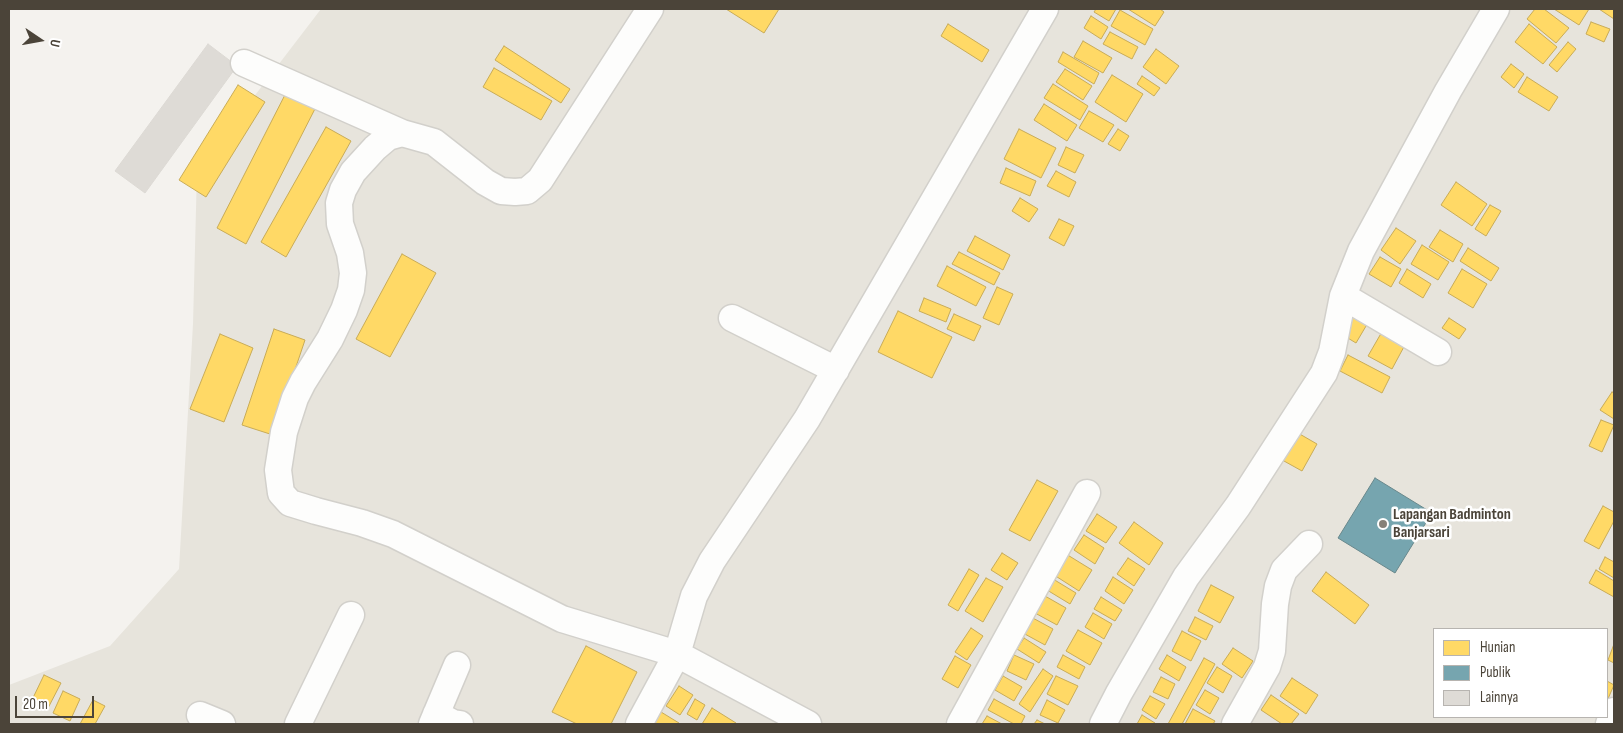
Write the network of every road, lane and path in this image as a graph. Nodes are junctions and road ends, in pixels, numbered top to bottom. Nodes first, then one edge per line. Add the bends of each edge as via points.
1 (650, 9) edge
2 (1045, 9) edge
3 (1496, 9) edge
4 (244, 63) dead end
5 (402, 133) junction
6 (1343, 296) junction
7 (732, 318) dead end
8 (1438, 352) dead end
9 (836, 370) junction
10 (1087, 493) dead end
11 (1309, 544) dead end
12 (351, 615) dead end
13 (677, 654) junction
14 (457, 665) dead end
15 (1614, 711) edge
16 (434, 719) edge
17 (298, 724) edge
18 (460, 724) edge
19 (638, 724) edge
20 (808, 724) edge
21 (960, 724) edge
22 (1103, 724) edge
23 (1235, 724) edge
24 (1608, 724) edge

1 - 5 street via 540,180 527,191 500,190 434,142
2 - 9 street
3 - 6 street via 1397,182 1361,251
4 - 5 street
5 - 13 street via 388,137 375,148 353,172 343,190 339,204 340,224 350,253 353,274 350,290 330,339 295,398 284,432 278,470 281,493 290,503 393,534 562,619
6 - 8 street
6 - 22 street via 1332,352 1324,373 1238,506 1186,577
7 - 9 street
9 - 13 street via 789,447 712,561 694,596
10 - 21 street
11 - 23 street via 1284,570 1277,595 1272,651
12 - 17 street
13 - 19 street
13 - 20 street
14 - 16 street
15 - 24 street
16 - 18 street

